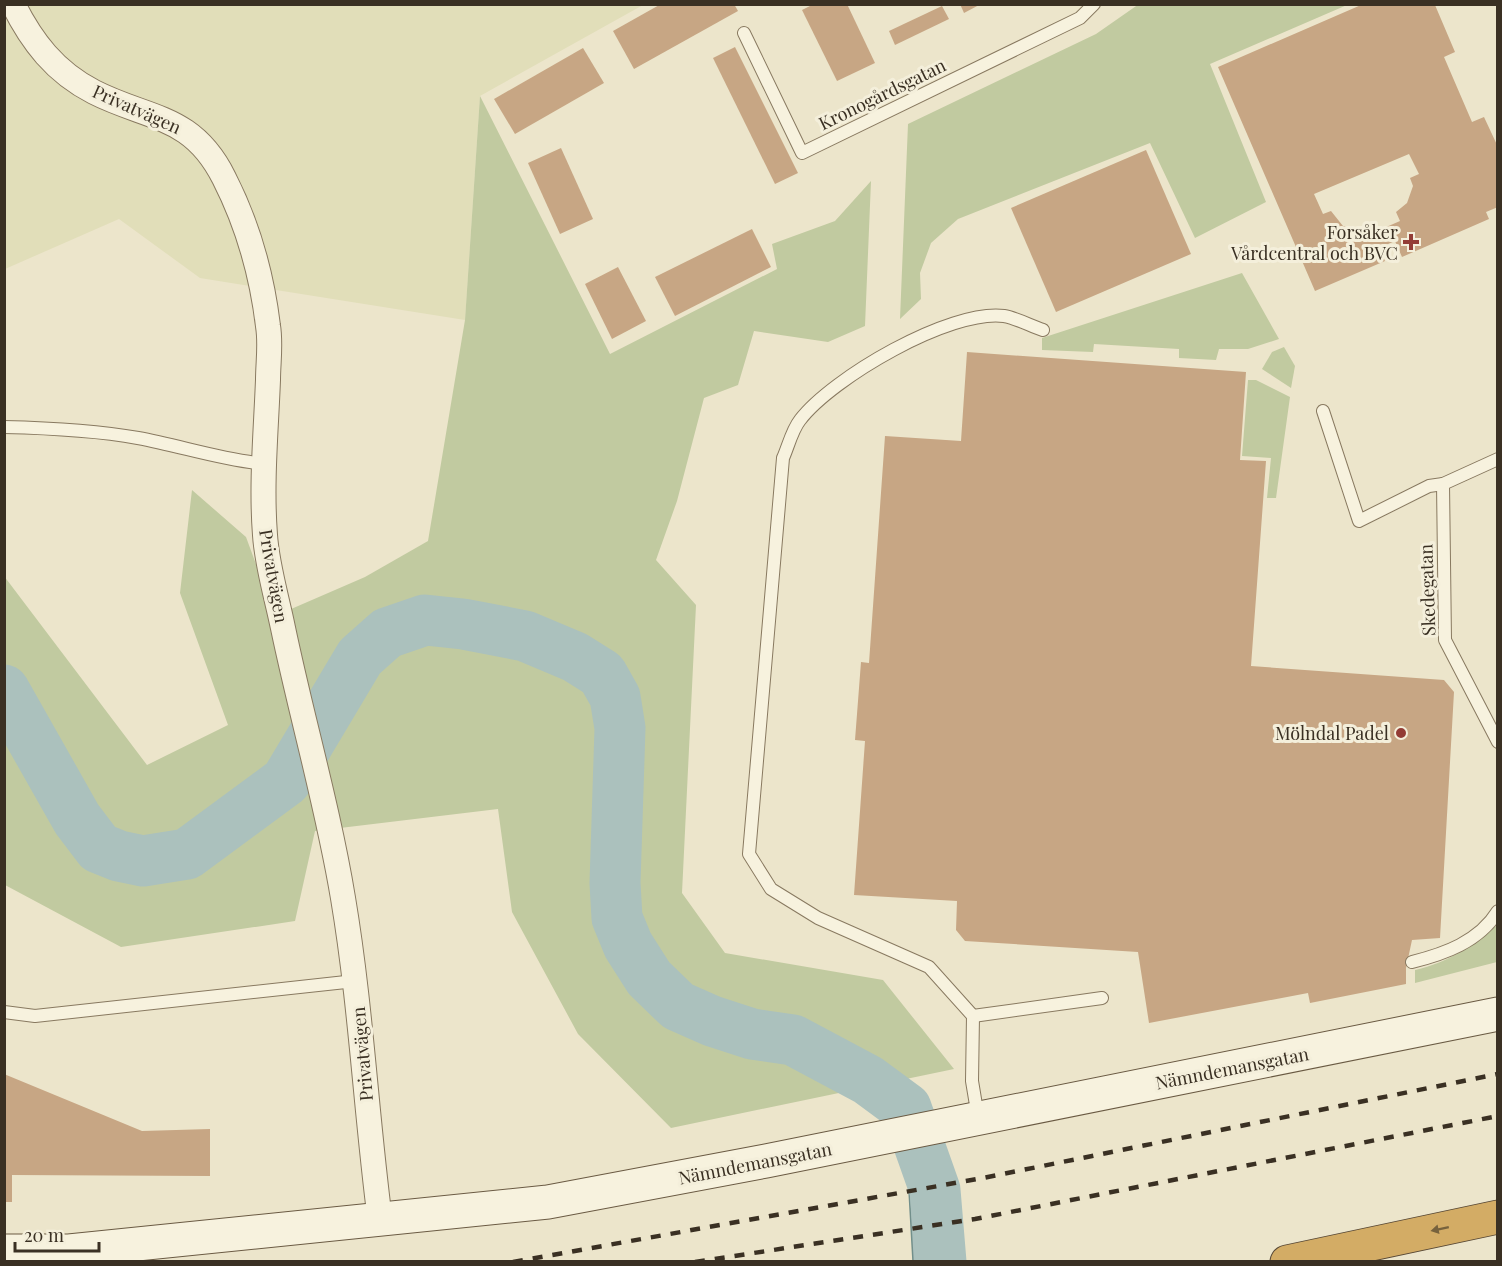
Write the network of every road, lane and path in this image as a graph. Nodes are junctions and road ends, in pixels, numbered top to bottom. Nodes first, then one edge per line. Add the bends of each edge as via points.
1 (14, 4) edge
2 (1094, 4) edge
3 (744, 33) dead end
4 (1043, 330) dead end
5 (1323, 411) dead end
6 (4, 427) edge
7 (1497, 459) edge
8 (265, 464) junction
9 (1443, 484) junction
10 (1497, 742) edge
11 (1497, 911) edge
12 (1412, 962) dead end
13 (355, 981) junction
14 (1102, 999) dead end
15 (4, 1012) edge
16 (1497, 1014) edge
17 (973, 1016) junction
18 (978, 1118) junction
19 (1497, 1217) edge
20 (380, 1220) junction
21 (4, 1251) edge
22 (1287, 1262) edge

1 - 8 street, Privatvägen via 29,37 61,71 94,92 187,130 208,150 224,177 254,259 269,328
2 - 3 lane, Kronogårdsgatan via 1080,18 802,153
4 - 17 lane via 1004,316 966,319 892,350 834,388 799,421 783,458 749,854 771,889 818,918 929,967
5 - 9 lane via 1359,521 1429,486
6 - 8 lane via 138,438 232,461
7 - 9 lane
8 - 13 street, Privatvägen via 265,537 319,779
9 - 10 lane, Skedegatan via 1445,640
11 - 12 lane via 1492,921 1463,944
13 - 15 lane via 35,1016
13 - 20 street, Privatvägen
14 - 17 lane
16 - 18 street, Nämndemansgatan
17 - 18 lane via 972,1081
18 - 20 street, Nämndemansgatan via 548,1202
19 -> 22 highway
20 - 21 street, Nämndemansgatan via 69,1251

